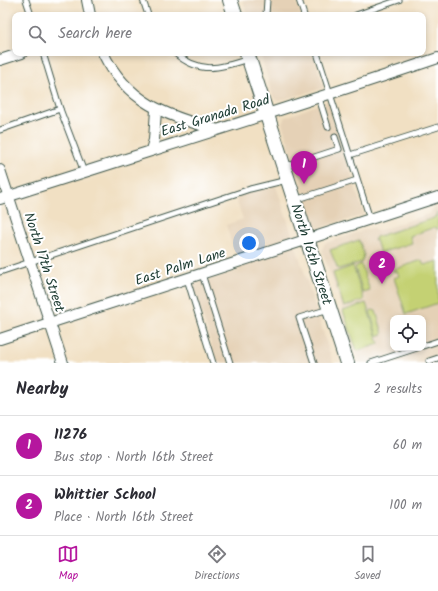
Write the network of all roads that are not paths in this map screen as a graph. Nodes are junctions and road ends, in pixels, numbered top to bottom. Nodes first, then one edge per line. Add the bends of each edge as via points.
1 (26, 0) edge
2 (87, 0) edge
3 (143, 0) edge
4 (230, 0) edge
5 (267, 0) edge
6 (299, 0) edge
7 (399, 0) edge
8 (30, 12) edge
9 (89, 12) edge
10 (147, 12) edge
11 (234, 12) edge
12 (266, 12) edge
13 (303, 12) edge
14 (365, 12) edge
15 (13, 56) edge
16 (44, 56) edge
17 (105, 56) edge
18 (178, 56) edge
19 (248, 56) edge
20 (318, 56) edge
21 (438, 58) edge
22 (0, 60) edge
23 (330, 94) junction
24 (319, 98) junction
25 (60, 109) junction
26 (156, 110) junction
27 (266, 114) junction
28 (328, 127) dead end
29 (438, 127) edge
30 (215, 129) junction
31 (0, 130) edge
32 (335, 137) dead end
33 (151, 150) junction
34 (350, 155) junction
35 (0, 170) edge
36 (84, 172) junction
37 (285, 173) junction
38 (358, 180) junction
39 (438, 197) edge
40 (4, 198) edge
41 (294, 200) junction
42 (370, 219) junction
43 (308, 240) junction
44 (30, 262) junction
45 (0, 272) edge
46 (202, 274) junction
47 (187, 279) junction
48 (330, 308) junction
49 (50, 324) junction
50 (0, 340) edge
51 (438, 341) edge
52 (426, 345) edge
53 (408, 351) edge
54 (438, 358) edge
55 (430, 361) dead end
56 (63, 363) edge
57 (213, 363) edge
58 (230, 363) edge
59 (314, 363) edge
60 (347, 363) edge
61 (371, 363) edge

1 - 8 lane
2 - 9 street
3 - 10 lane
4 - 11 main road
5 - 12 lane
6 - 13 lane
7 - 14 lane
15 - 22 street
16 - 25 lane
17 - 26 street via 135,95
18 - 19 lane via 196,67 228,66
19 - 27 main road, North 16th Street
20 - 23 lane
21 - 23 street, East Granada Road
23 - 24 street, East Granada Road
23 - 34 lane
24 - 27 street, East Granada Road
24 - 28 lane
25 - 31 lane
25 - 36 lane
26 - 30 street via 183,121
26 - 33 street
27 - 30 street, East Granada Road
27 - 37 main road, North 16th Street
29 - 34 lane
30 - 33 street, East Granada Road
32 - 37 lane via 339,149
33 - 36 street, East Granada Road
34 - 38 lane
35 - 40 street, North 17th Street
36 - 40 street, East Granada Road
37 - 41 main road, North 16th Street
37 - 44 lane via 250,189
38 - 41 lane
38 - 42 lane
39 - 42 street, East Palm Lane
40 - 44 street, North 17th Street
41 - 43 main road, North 16th Street
42 - 43 street, East Palm Lane
43 - 46 street, East Palm Lane
43 - 48 main road, North 16th Street
44 - 45 lane
44 - 49 street, North 17th Street
46 - 47 street, East Palm Lane
46 - 58 lane
47 - 49 street, East Palm Lane
47 - 57 lane
48 - 59 lane via 300,318
48 - 60 main road, North 16th Street
49 - 50 street, East Palm Lane
49 - 56 street, North 17th Street
51 - 52 lane
53 - 61 lane
54 - 55 lane

